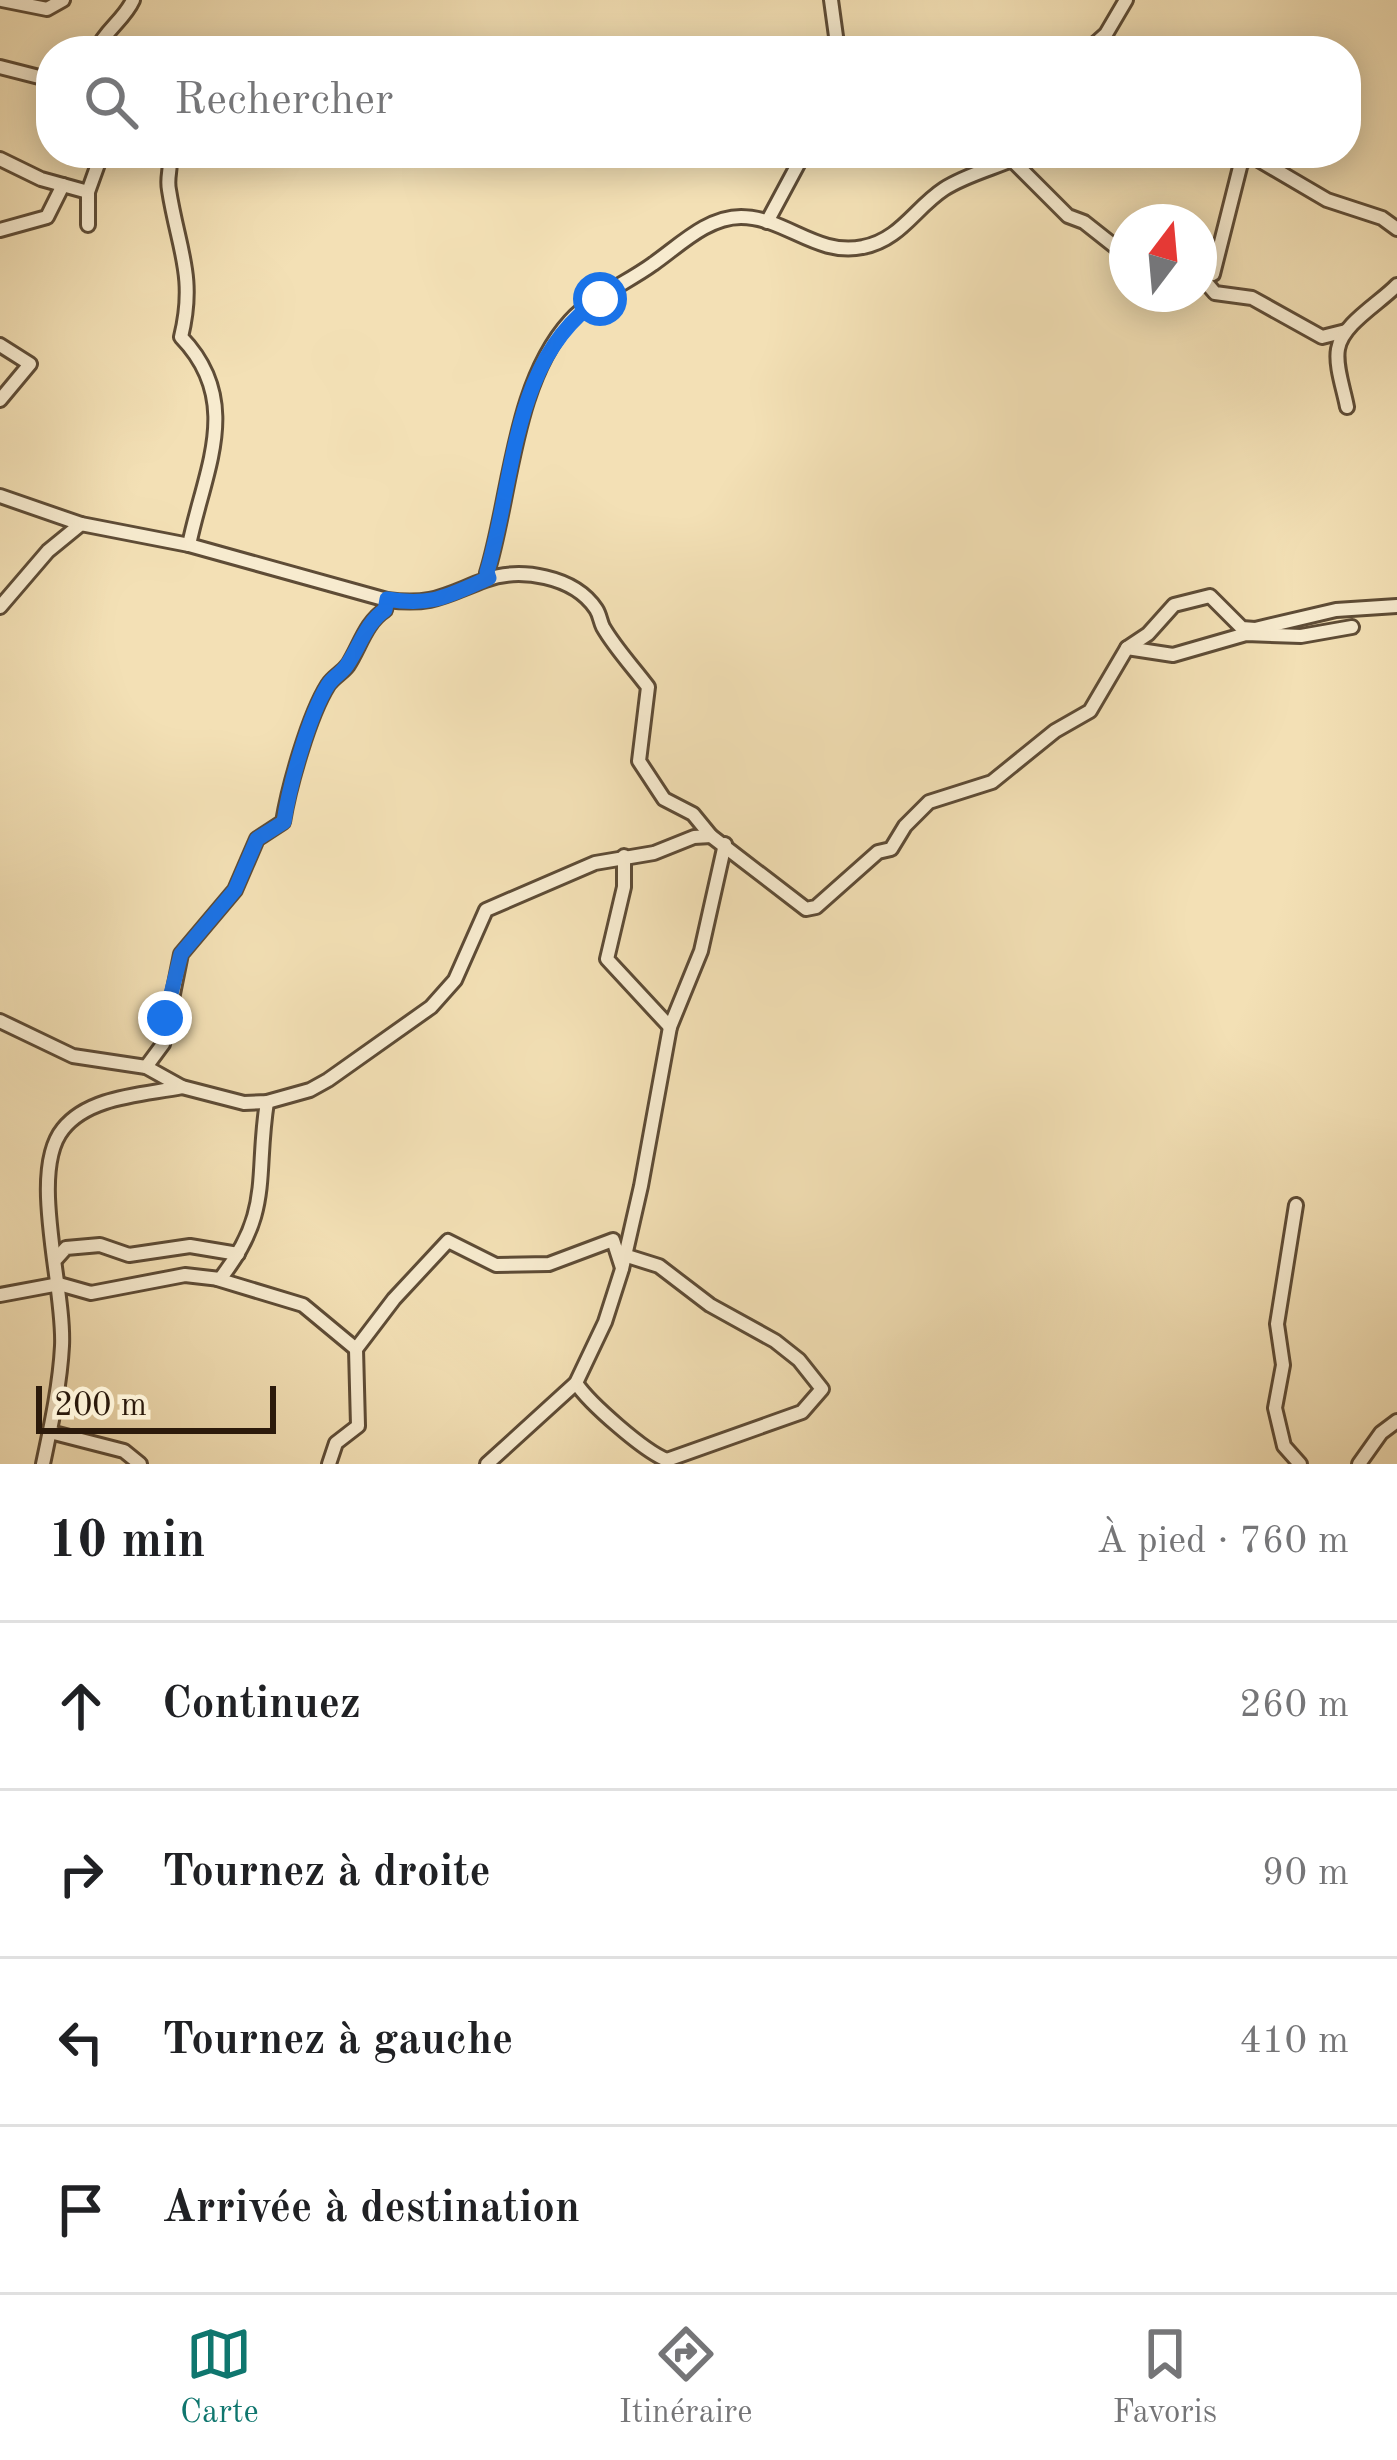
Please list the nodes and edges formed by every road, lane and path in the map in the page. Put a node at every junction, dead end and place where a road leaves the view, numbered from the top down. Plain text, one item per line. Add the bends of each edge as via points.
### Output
1 (2, 0) edge
2 (63, 0) edge
3 (133, 0) edge
4 (831, 0) edge
5 (1126, 0) edge
6 (102, 36) edge
7 (836, 36) edge
8 (1104, 36) edge
9 (0, 67) edge
10 (36, 76) edge
11 (0, 160) edge
12 (97, 168) edge
13 (171, 168) edge
14 (796, 168) edge
15 (989, 168) edge
16 (1025, 168) edge
17 (1239, 168) edge
18 (1272, 168) edge
19 (63, 185) junction
20 (88, 192) junction
21 (767, 222) junction
22 (88, 225) dead end
23 (1397, 229) edge
24 (0, 230) edge
25 (1109, 242) edge
26 (1217, 263) edge
27 (1397, 285) edge
28 (1217, 293) edge
29 (1346, 331) junction
30 (0, 345) edge
31 (0, 400) edge
32 (1347, 407) dead end
33 (0, 496) edge
34 (81, 524) junction
35 (189, 545) junction
36 (489, 578) junction
37 (387, 599) junction
38 (1397, 606) edge
39 (0, 608) edge
40 (1352, 627) dead end
41 (1127, 648) junction
42 (711, 836) junction
43 (725, 844) junction
44 (624, 856) junction
45 (0, 1021) edge
46 (670, 1027) junction
47 (146, 1067) junction
48 (182, 1087) junction
49 (267, 1102) junction
50 (1296, 1205) dead end
51 (238, 1254) junction
52 (57, 1258) junction
53 (623, 1262) junction
54 (218, 1279) junction
55 (59, 1284) junction
56 (0, 1295) edge
57 (356, 1349) junction
58 (576, 1383) junction
59 (1397, 1421) edge
60 (50, 1432) junction
61 (647, 1457) edge
62 (43, 1464) edge
63 (140, 1464) edge
64 (329, 1464) edge
65 (488, 1464) edge
66 (1300, 1464) edge
67 (1359, 1464) edge

1 - 2 street via 47,9
3 - 6 street
4 - 7 street
5 - 8 street
9 - 10 street
11 - 19 street
12 - 20 street
13 - 35 street via 170,198 190,279 181,338 203,366 218,432
14 - 21 street
15 - 21 street via 950,185 891,236 864,247 826,248
16 - 25 street via 1068,216
17 - 26 street
18 - 23 street
19 - 20 street
19 - 24 street via 47,217
20 - 22 street
21 - 36 street via 717,222 570,321 522,419
27 - 29 street
28 - 29 street via 1265,304 1322,337
29 - 32 street via 1338,350
30 - 31 street via 30,364
33 - 34 street
34 - 35 street
34 - 39 street
35 - 37 street
36 - 37 street via 439,601
36 - 42 street via 544,577 597,610 649,686 640,761 664,799 693,814
37 - 47 street via 321,699 284,822 257,839 235,890 181,954 163,1044
38 - 41 street via 1255,629 1242,628 1210,596 1196,597 1174,604
40 - 41 street via 1246,634 1173,655
41 - 43 street via 1090,711 992,782 928,802 891,849 816,907 806,909
42 - 43 street
42 - 44 street
43 - 46 street via 701,951
44 - 46 street via 607,959
44 - 49 street via 486,910 455,980 431,1007 328,1080
45 - 47 street via 73,1056
46 - 53 street
47 - 48 street
48 - 49 street
48 - 52 street via 95,1106 62,1129 46,1183
49 - 51 street via 262,1187
50 - 66 street via 1277,1324 1283,1365 1275,1408 1284,1446
51 - 52 street via 190,1246 129,1255 92,1245 70,1246
51 - 54 street
52 - 55 street
53 - 57 street via 613,1240 549,1264 496,1265 448,1241
53 - 58 street
53 - 61 street via 659,1266 776,1341 822,1389 802,1412 742,1436 673,1460
54 - 55 street via 184,1275 91,1293
54 - 57 street via 303,1305
55 - 56 street
55 - 60 street via 62,1347
57 - 64 street via 358,1426 336,1443
58 - 61 street
58 - 65 street
59 - 67 street
60 - 62 street
60 - 63 street via 124,1451

